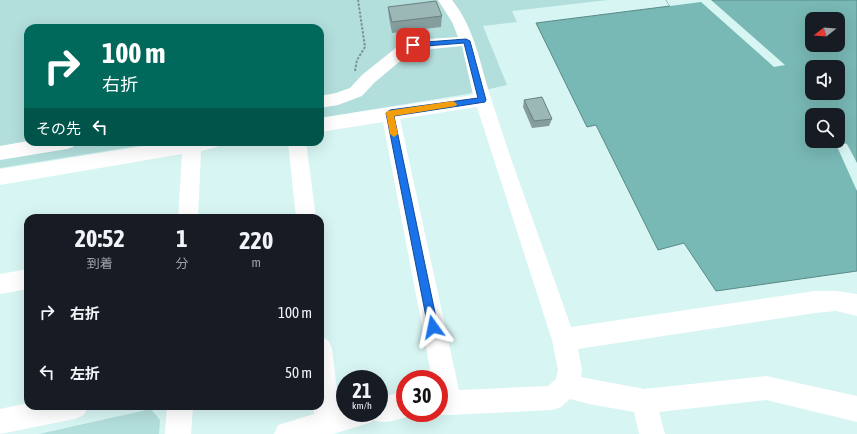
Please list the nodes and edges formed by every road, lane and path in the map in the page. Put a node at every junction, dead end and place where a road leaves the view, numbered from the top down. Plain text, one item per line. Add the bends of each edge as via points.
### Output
1 (358, 0) edge
2 (445, 0) edge
3 (466, 41) junction
4 (362, 86) junction
5 (483, 100) junction
6 (324, 101) edge
7 (390, 113) junction
8 (324, 123) edge
9 (43, 146) edge
10 (186, 146) edge
11 (192, 146) edge
12 (297, 146) edge
13 (0, 153) edge
14 (0, 177) edge
15 (188, 214) edge
16 (306, 214) edge
17 (24, 280) edge
18 (0, 284) edge
19 (857, 305) edge
20 (564, 340) junction
21 (438, 370) edge
22 (324, 385) edge
23 (567, 386) junction
24 (644, 401) junction
25 (448, 403) edge
26 (857, 409) edge
27 (56, 410) edge
28 (180, 410) edge
29 (336, 420) edge
30 (0, 422) edge
31 (328, 422) junction
32 (178, 434) edge
33 (287, 434) edge
34 (652, 434) edge

1 - 4 path via 365,47 357,60 355,72
2 - 3 street via 458,18
3 - 4 street via 407,47
3 - 5 street
4 - 6 street via 349,95
5 - 7 street
5 - 20 street
7 - 8 street
7 - 21 street
9 - 13 street
10 - 14 street
11 - 15 street
12 - 16 street
17 - 18 street
19 - 20 street via 836,301 815,302
20 - 23 street via 570,370
22 - 31 street
23 - 24 street
23 - 25 street via 552,398
24 - 26 street via 766,388
24 - 34 street
27 - 30 street
28 - 32 street
29 - 31 street
31 - 33 street

